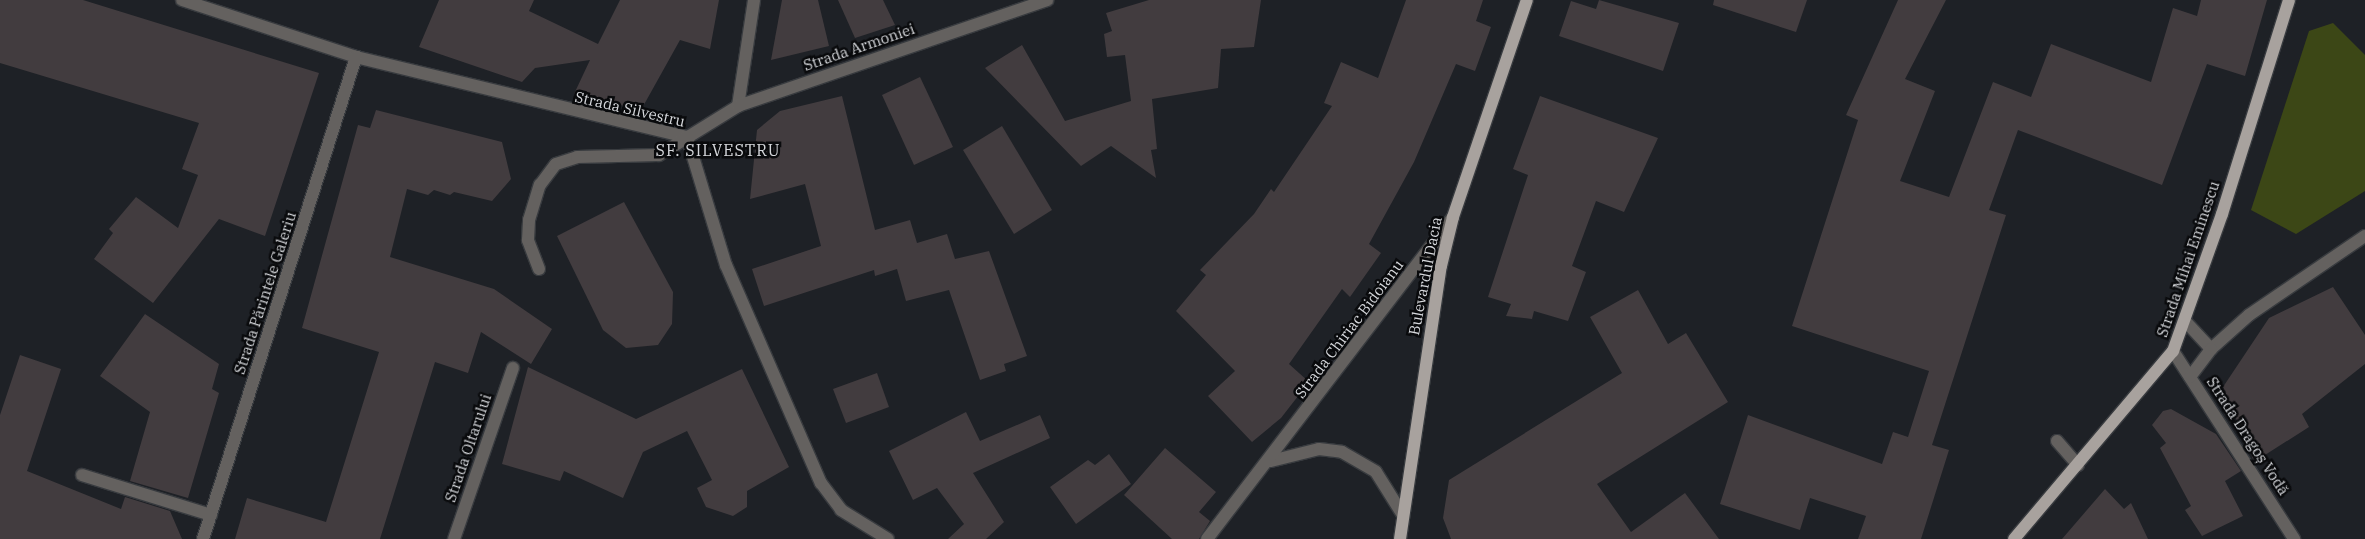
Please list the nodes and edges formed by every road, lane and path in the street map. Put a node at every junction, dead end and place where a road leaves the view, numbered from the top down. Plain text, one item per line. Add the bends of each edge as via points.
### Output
1 (182, 0) edge
2 (754, 0) edge
3 (1047, 0) edge
4 (1527, 0) edge
5 (2289, 0) edge
6 (356, 57) junction
7 (738, 106) junction
8 (687, 137) junction
9 (1453, 217) junction
10 (2365, 236) edge
11 (539, 269) dead end
12 (2186, 322) junction
13 (2211, 349) junction
14 (2173, 351) junction
15 (513, 368) dead end
16 (2190, 377) junction
17 (2057, 442) dead end
18 (1271, 461) junction
19 (2078, 465) junction
20 (82, 475) dead end
21 (211, 514) junction
22 (1403, 515) junction
23 (204, 539) edge
24 (454, 539) edge
25 (888, 539) edge
26 (1207, 539) edge
27 (1400, 539) edge
28 (2014, 539) edge
29 (2294, 539) edge

1 - 6 street, Strada Silvestru
2 - 7 street
3 - 7 street, Strada Armoniei
4 - 9 main road, Bulevardul Dacia
5 - 12 main road, Strada Mihai Eminescu
6 - 8 street, Strada Silvestru
6 - 21 street, Strada Părintele Galeriu
7 - 8 street, Strada Armoniei
8 - 11 street via 648,158 609,155 556,164 540,185 529,220 528,240
8 - 25 street, Strada Silvestru via 726,265 821,483 841,510
9 - 18 street, Strada Chiriac Bidoianu
9 - 22 main road, Bulevardul Dacia via 1434,306
10 - 13 street via 2249,315
12 - 13 street
12 - 14 main road, Strada Mihai Eminescu
13 - 16 street
14 - 16 street, Strada Dragoș Vodă
14 - 19 main road, Strada Mihai Eminescu
15 - 24 street, Strada Oltarului
16 - 29 street, Strada Dragoș Vodă
17 - 19 street
18 - 22 street via 1319,449 1342,452 1376,472
18 - 26 street, Strada Chiriac Bidoianu
19 - 28 main road, Strada Mihai Eminescu
20 - 21 street
21 - 23 street, Strada Părintele Galeriu
22 - 27 main road, Bulevardul Dacia

